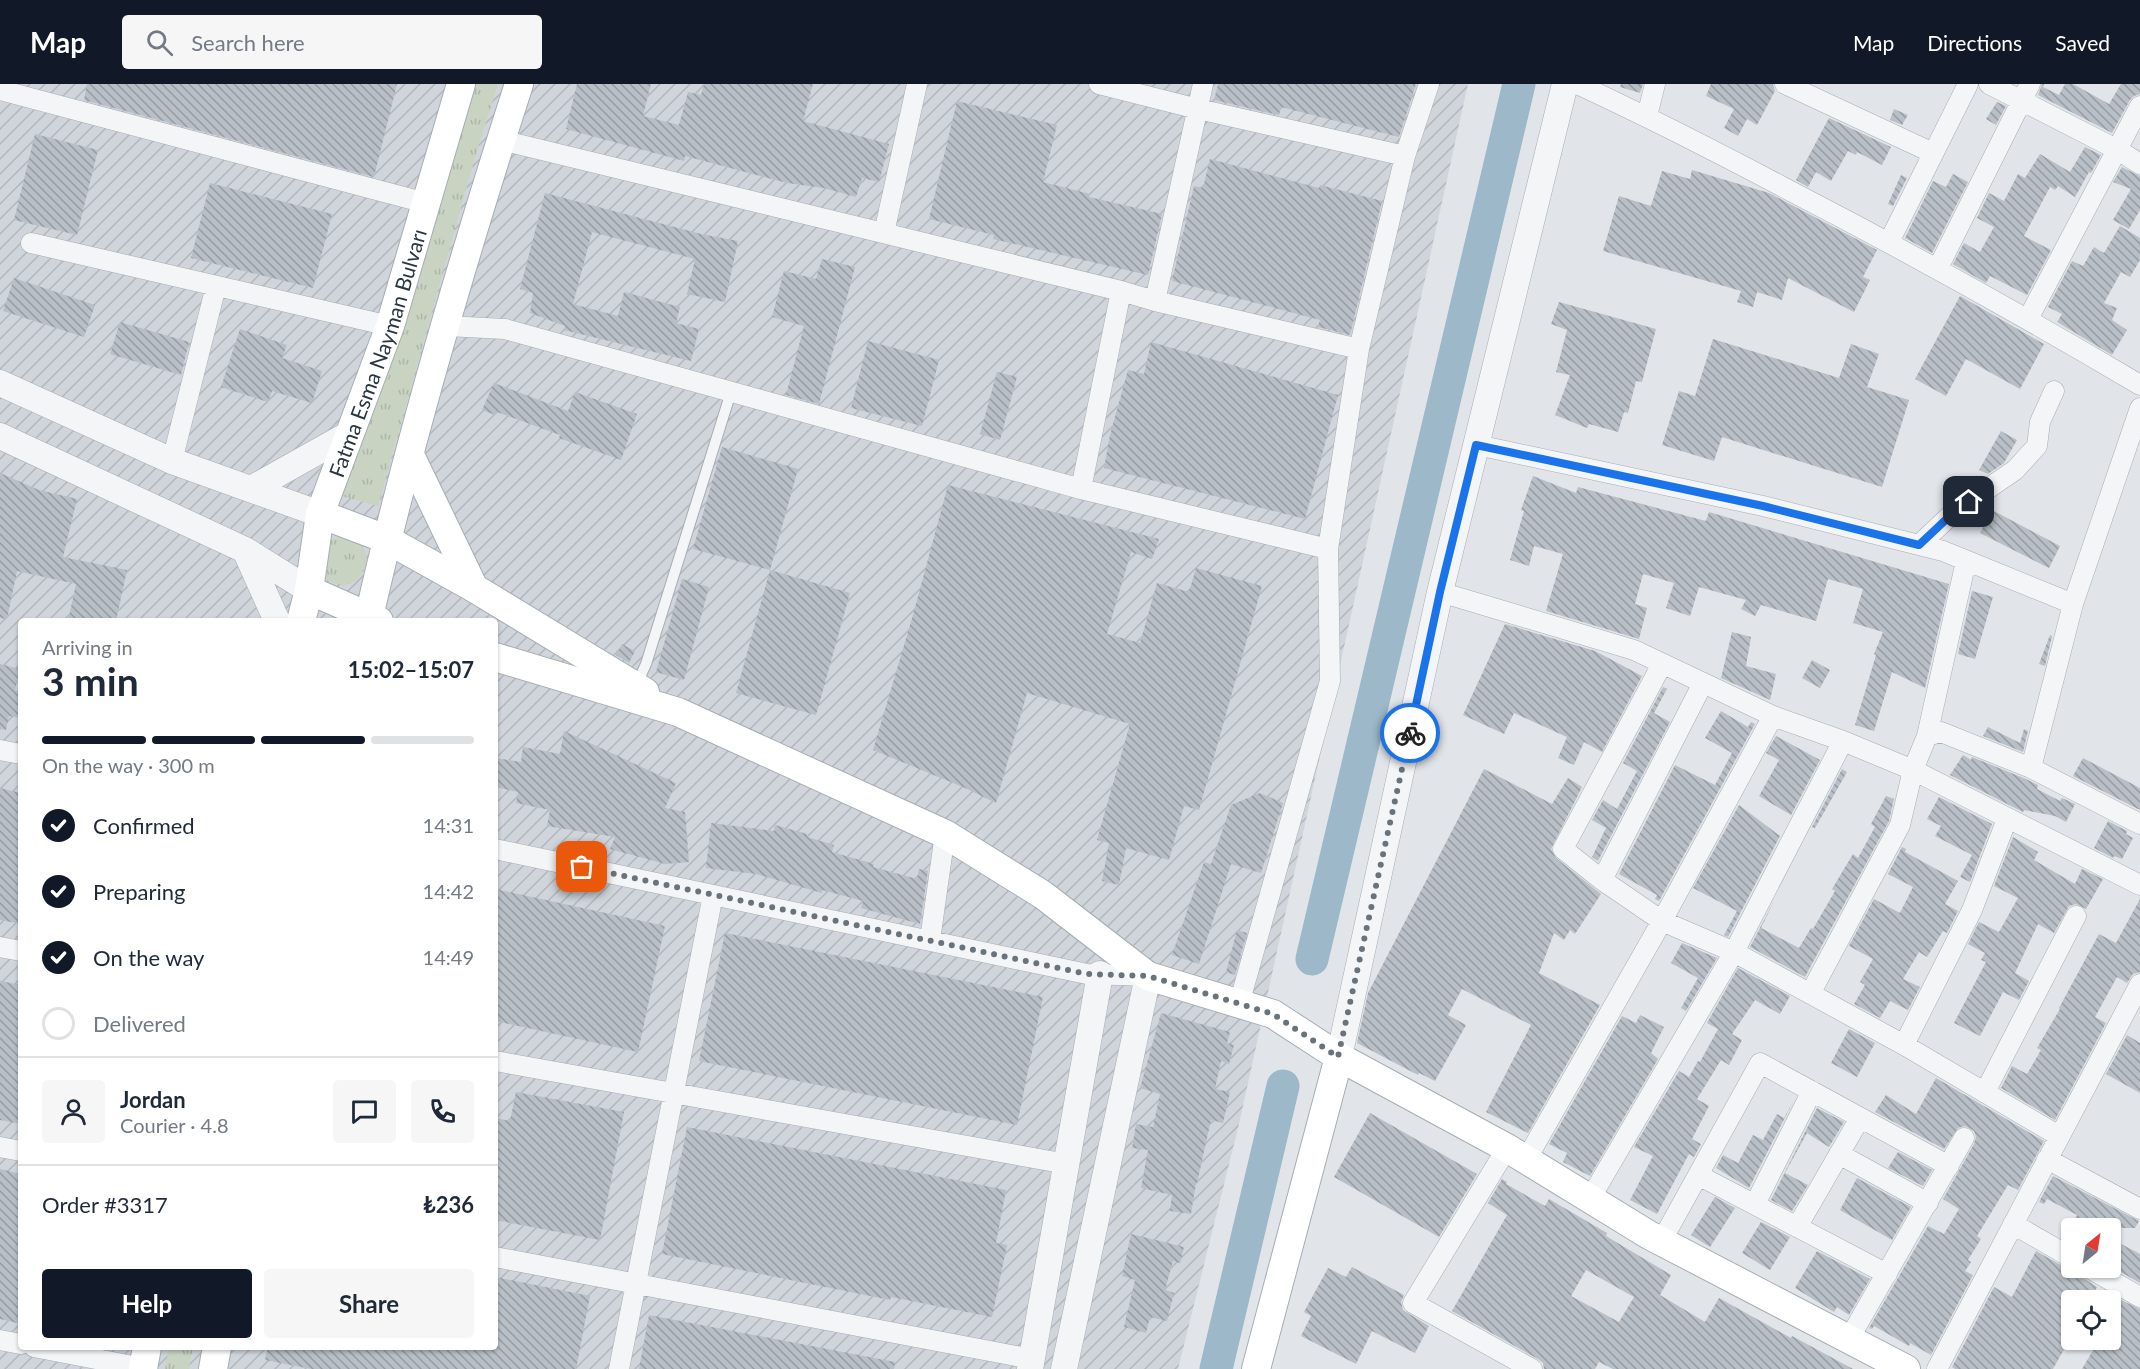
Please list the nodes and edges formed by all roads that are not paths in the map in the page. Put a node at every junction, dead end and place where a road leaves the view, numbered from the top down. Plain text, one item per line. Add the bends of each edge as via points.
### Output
1 (461, 84) edge
2 (519, 84) edge
3 (917, 84) edge
4 (1099, 84) edge
5 (1203, 84) edge
6 (1429, 84) edge
7 (1565, 84) edge
8 (1577, 84) edge
9 (1655, 84) edge
10 (1785, 84) edge
11 (1968, 84) edge
12 (1989, 84) edge
13 (0, 90) edge
14 (2026, 93) edge
15 (2140, 106) edge
16 (1198, 109) junction
17 (1647, 116) junction
18 (501, 140) junction
19 (2118, 150) junction
20 (1933, 153) junction
21 (1405, 156) junction
22 (2140, 164) edge
23 (426, 202) junction
24 (884, 233) junction
25 (1889, 242) junction
26 (32, 243) dead end
27 (1938, 268) junction
28 (216, 286) junction
29 (1121, 291) junction
30 (1155, 301) junction
31 (2028, 319) junction
32 (446, 326) junction
33 (390, 327) junction
34 (1359, 349) junction
35 (0, 383) edge
36 (2140, 385) edge
37 (2054, 391) dead end
38 (731, 392) junction
39 (2140, 408) edge
40 (349, 434) junction
41 (0, 436) edge
42 (1476, 445) junction
43 (410, 455) junction
44 (172, 460) junction
45 (251, 489) junction
46 (1081, 489) junction
47 (320, 514) junction
48 (387, 539) junction
49 (1919, 545) junction
50 (1328, 549) junction
51 (245, 550) junction
52 (1966, 561) junction
53 (474, 588) junction
54 (309, 590) junction
55 (1440, 592) junction
56 (2073, 604) junction
57 (276, 618) edge
58 (302, 618) edge
59 (368, 618) edge
60 (372, 618) edge
61 (498, 658) edge
62 (1662, 664) junction
63 (1703, 683) junction
64 (636, 686) junction
65 (678, 712) junction
66 (1773, 716) junction
67 (1927, 736) junction
68 (1843, 741) junction
69 (0, 750) edge
70 (18, 753) edge
71 (2031, 768) junction
72 (1913, 771) junction
73 (2007, 819) junction
74 (2140, 824) edge
75 (945, 834) junction
76 (498, 850) edge
77 (1602, 880) junction
78 (2140, 885) edge
79 (713, 895) junction
80 (2076, 916) dead end
81 (1662, 921) junction
82 (930, 940) junction
83 (0, 947) edge
84 (18, 950) edge
85 (1734, 952) junction
86 (1100, 974) junction
87 (1148, 976) junction
88 (2138, 992) edge
89 (1810, 994) junction
90 (1239, 1004) junction
91 (1904, 1044) junction
92 (1338, 1057) junction
93 (498, 1062) edge
94 (1812, 1091) junction
95 (1985, 1092) junction
96 (674, 1093) junction
97 (1860, 1118) junction
98 (2059, 1136) junction
99 (1964, 1138) dead end
100 (0, 1147) edge
101 (18, 1150) edge
102 (1516, 1154) junction
103 (1839, 1154) junction
104 (2047, 1159) junction
105 (1066, 1164) junction
106 (1949, 1166) junction
107 (1698, 1175) junction
108 (1590, 1199) junction
109 (1928, 1203) junction
110 (1755, 1204) junction
111 (2140, 1209) edge
112 (2013, 1224) junction
113 (1797, 1227) junction
114 (1661, 1242) junction
115 (2061, 1252) edge
116 (498, 1258) edge
117 (1887, 1274) junction
118 (2107, 1278) edge
119 (636, 1284) junction
120 (2140, 1297) edge
121 (1849, 1339) junction
122 (0, 1340) edge
123 (18, 1343) edge
124 (58, 1350) edge
125 (216, 1350) edge
126 (144, 1361) edge
127 (1031, 1364) edge
128 (213, 1369) edge
129 (619, 1369) edge
130 (1064, 1369) edge
131 (1256, 1369) edge
132 (1532, 1369) edge
133 (1906, 1369) edge
134 (1937, 1369) edge

1 - 23 main road, Fatma Esma Nayman Bulvarı
2 - 18 main road
3 - 24 street
4 - 16 street
5 - 16 street
6 - 21 street
7 - 42 street
8 - 17 street
9 - 17 street
10 - 20 street
11 - 20 street
12 - 14 street
13 - 23 street
14 - 19 street
14 - 27 street
15 - 19 street
16 - 21 street
16 - 30 street
17 - 25 street
18 - 24 street
18 - 32 main road
19 - 22 street
19 - 31 street
20 - 25 street
21 - 34 street
23 - 33 main road, Fatma Esma Nayman Bulvarı
24 - 29 street
25 - 27 street
26 - 28 street
27 - 31 street
28 - 33 street
28 - 44 street
29 - 30 street
29 - 46 street
30 - 34 street
31 - 36 street
32 - 38 street via 505,328
32 - 43 main road
33 - 40 main road, Fatma Esma Nayman Bulvarı
34 - 50 street
35 - 44 street
37 - 49 street via 2040,423 2037,446 2015,470 1954,512
38 - 46 street
38 - 64 lane
39 - 56 street
40 - 45 street
40 - 47 main road, Fatma Esma Nayman Bulvarı
41 - 51 street
42 - 49 street via 1763,506
42 - 55 street
43 - 48 main road
43 - 53 main road
44 - 45 street
45 - 47 street
46 - 50 street
47 - 48 main road
47 - 54 main road, Fatma Esma Nayman Bulvarı
48 - 53 main road
48 - 60 main road
49 - 52 street
50 - 90 street via 1329,681
51 - 54 street
51 - 57 street
52 - 56 street
52 - 67 street
53 - 64 main road
54 - 58 main road, Fatma Esma Nayman Bulvarı
54 - 59 main road
55 - 62 street via 1634,650
55 - 92 street
56 - 71 street
61 - 65 main road
62 - 63 street
62 - 77 street via 1563,849
63 - 66 street
63 - 77 street
64 - 65 main road
65 - 75 main road
66 - 68 street
66 - 81 street
67 - 71 street via 1941,732
67 - 72 street
68 - 72 street
68 - 85 street
69 - 70 street
71 - 74 street
72 - 73 street
72 - 89 street via 1900,825
73 - 78 street
73 - 91 street via 1972,910
75 - 82 street
75 - 87 main road via 1042,895
76 - 79 street
77 - 81 street
79 - 82 street
79 - 96 street
80 - 95 street
81 - 85 street
81 - 102 street
82 - 86 street
83 - 84 street
85 - 89 street
85 - 108 street
86 - 87 street
86 - 105 street
87 - 90 main road
87 - 130 street
88 - 98 street
89 - 91 street
90 - 92 main road via 1273,1014
91 - 95 street
92 - 102 main road
92 - 131 main road
93 - 96 street
94 - 97 street
94 - 107 street via 1760,1063
94 - 110 street
95 - 98 street
96 - 105 street
96 - 119 street
97 - 103 street
97 - 106 street
98 - 104 street
99 - 106 street
100 - 101 street
102 - 108 main road
102 - 132 street via 1413,1303
103 - 109 street
103 - 113 street
104 - 111 street
104 - 112 street
105 - 127 street
106 - 109 street
107 - 110 street
107 - 114 street
108 - 114 main road
109 - 117 street
110 - 113 street
112 - 115 street
112 - 134 street
113 - 117 street
114 - 121 main road
116 - 119 street
117 - 121 street
118 - 120 street
119 - 127 street
119 - 129 street
121 - 133 main road
122 - 123 street
124 - 126 street
125 - 128 main road

